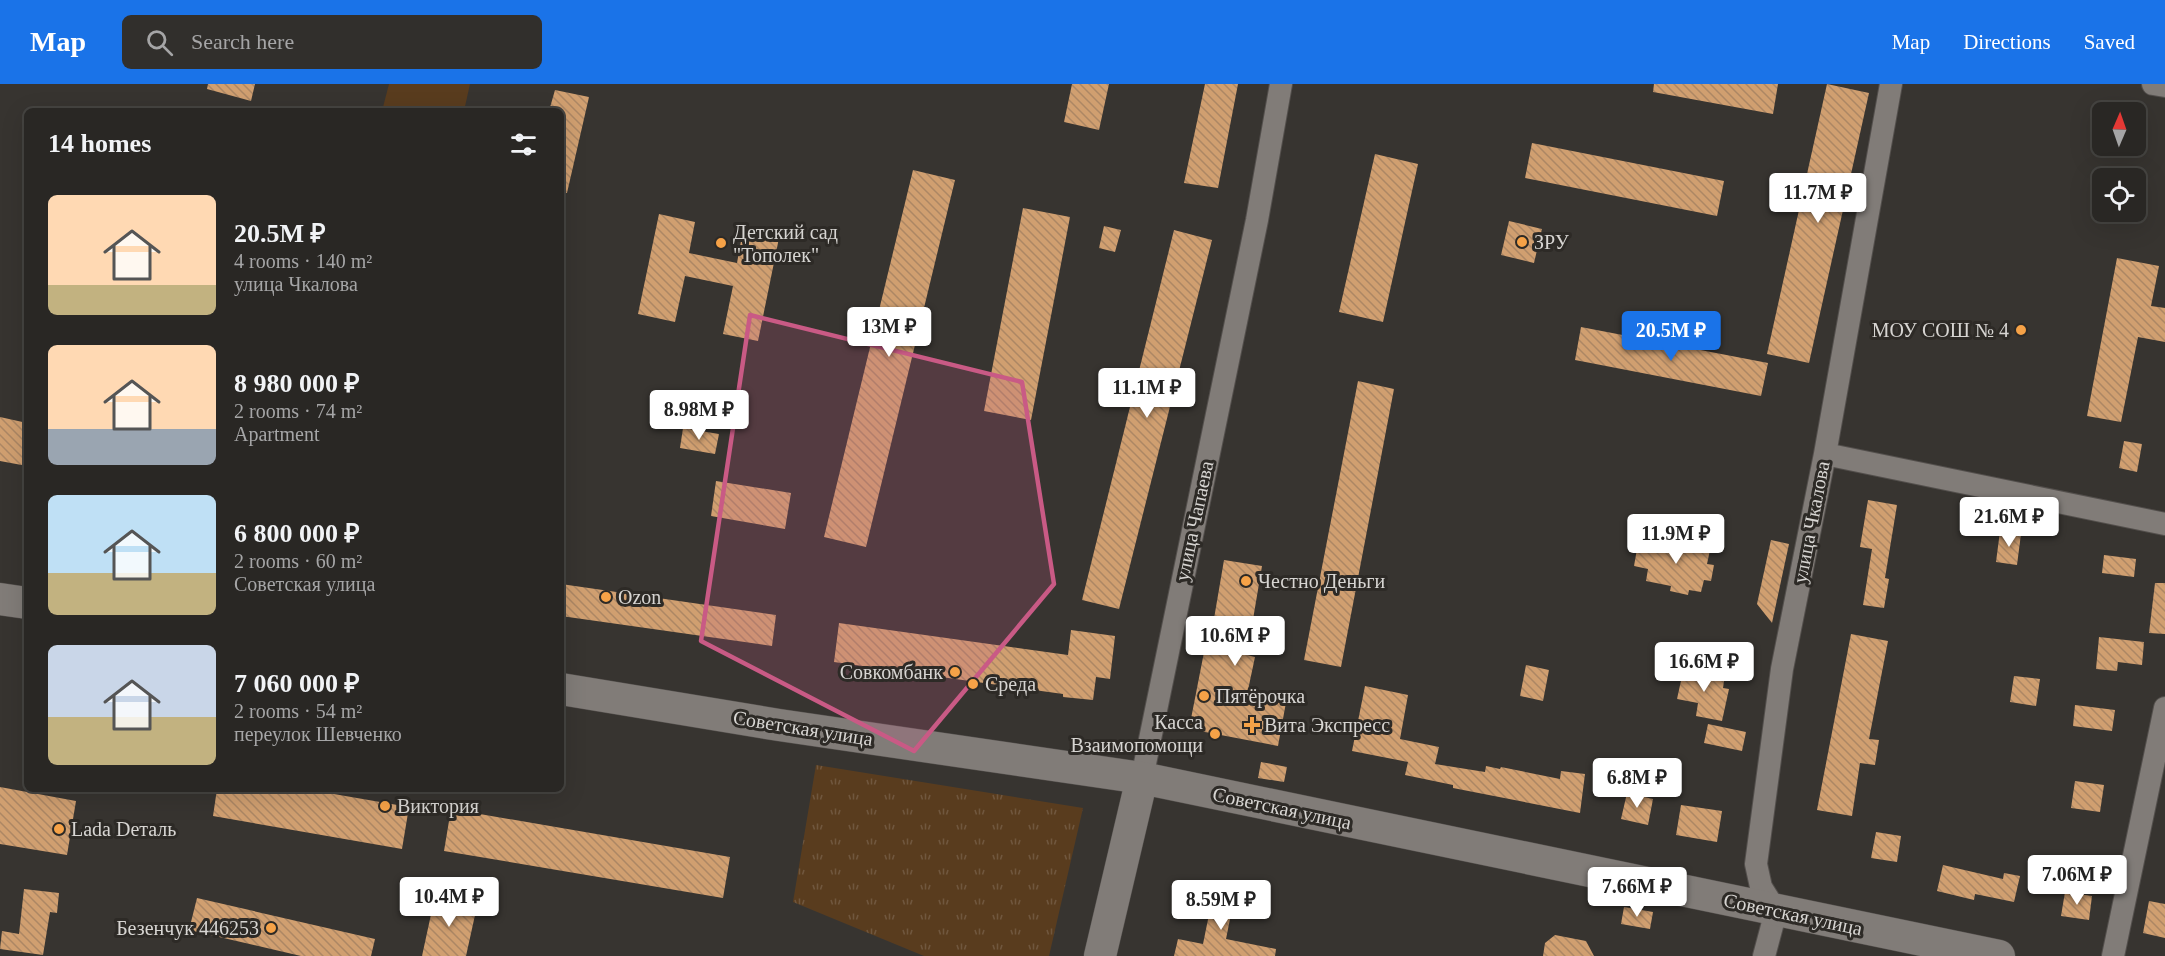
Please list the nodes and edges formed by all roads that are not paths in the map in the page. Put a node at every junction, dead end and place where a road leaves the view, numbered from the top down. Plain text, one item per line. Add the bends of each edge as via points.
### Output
1 (1281, 84) edge
2 (1891, 84) edge
3 (2153, 84) edge
4 (2165, 86) edge
5 (1825, 454) junction
6 (2165, 524) edge
7 (0, 599) edge
8 (24, 603) edge
9 (564, 690) edge
10 (2165, 708) edge
11 (1142, 778) junction
12 (1776, 911) junction
13 (1100, 956) edge
14 (1764, 956) edge
15 (1999, 956) edge
16 (2114, 956) edge

1 - 11 street, улица Чапаева via 1257,220
2 - 5 street, улица Чкалова
3 - 4 street
5 - 6 street
5 - 12 street, улица Чкалова via 1782,669 1756,864 1761,888
7 - 8 street
9 - 11 street, Советская улица
10 - 16 street
11 - 12 street, Советская улица
11 - 13 street, улица Чапаева
12 - 14 street
12 - 15 street, Советская улица

